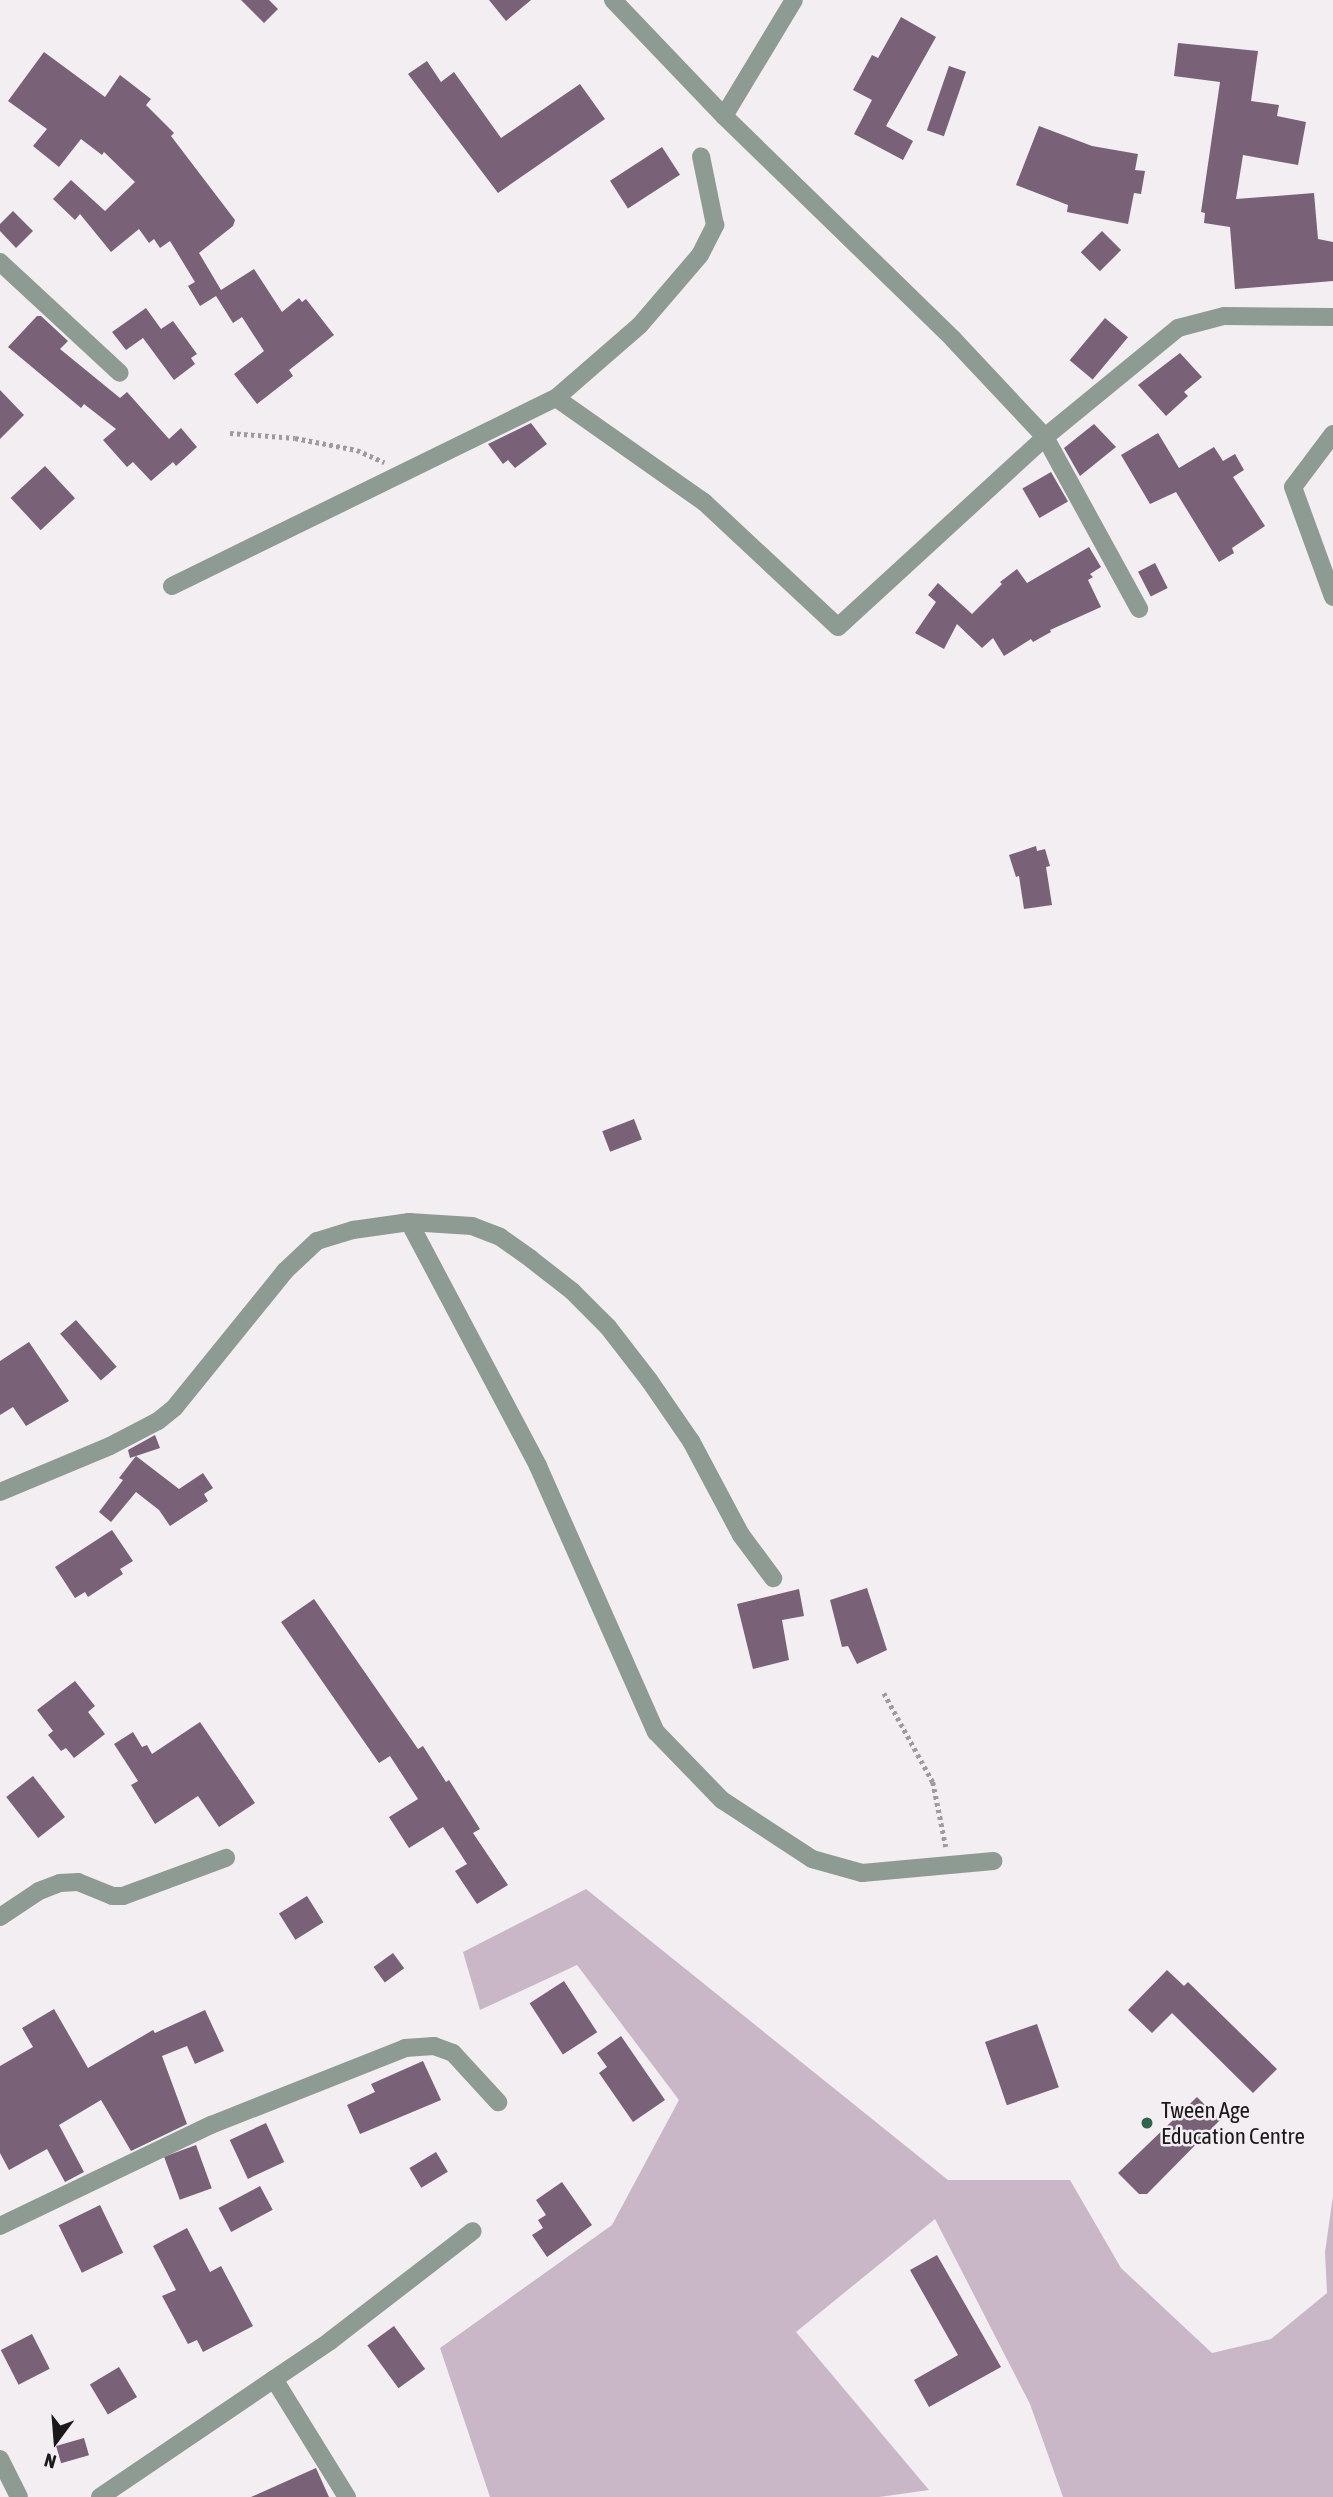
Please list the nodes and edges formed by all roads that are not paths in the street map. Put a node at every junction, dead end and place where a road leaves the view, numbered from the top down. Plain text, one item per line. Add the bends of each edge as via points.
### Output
1 (793, 0) edge
2 (624, 4) edge
3 (724, 117) junction
4 (701, 156) dead end
5 (0, 262) edge
6 (1333, 317) edge
7 (120, 373) dead end
8 (556, 398) junction
9 (1333, 435) edge
10 (1045, 437) junction
11 (172, 586) dead end
12 (1333, 597) edge
13 (1139, 609) dead end
14 (409, 1223) junction
15 (0, 1492) edge
16 (773, 1578) dead end
17 (226, 1858) dead end
18 (993, 1861) dead end
19 (0, 1917) edge
20 (498, 2102) dead end
21 (0, 2227) edge
22 (473, 2231) dead end
23 (274, 2379) junction
24 (0, 2459) edge
25 (19, 2497) edge
26 (100, 2497) edge
27 (347, 2497) edge

1 - 3 street
2 - 3 street
3 - 10 street via 883,268
4 - 8 street via 716,225 700,255 640,325
5 - 7 street
6 - 10 street via 1224,316 1178,328
8 - 10 street via 705,502 838,627
8 - 11 street
9 - 12 street via 1293,487
10 - 13 street
14 - 15 street via 353,1230 317,1241 285,1270 158,1421
14 - 16 street via 472,1226 500,1237 572,1291 608,1327 649,1380 691,1441 741,1535
14 - 18 street via 538,1466 656,1732 722,1800 813,1858 862,1874
17 - 19 street via 123,1896 78,1882 61,1883 39,1891
20 - 21 street via 453,2053 434,2046 405,2048 211,2125
22 - 23 street
23 - 26 street
23 - 27 street
24 - 25 street

